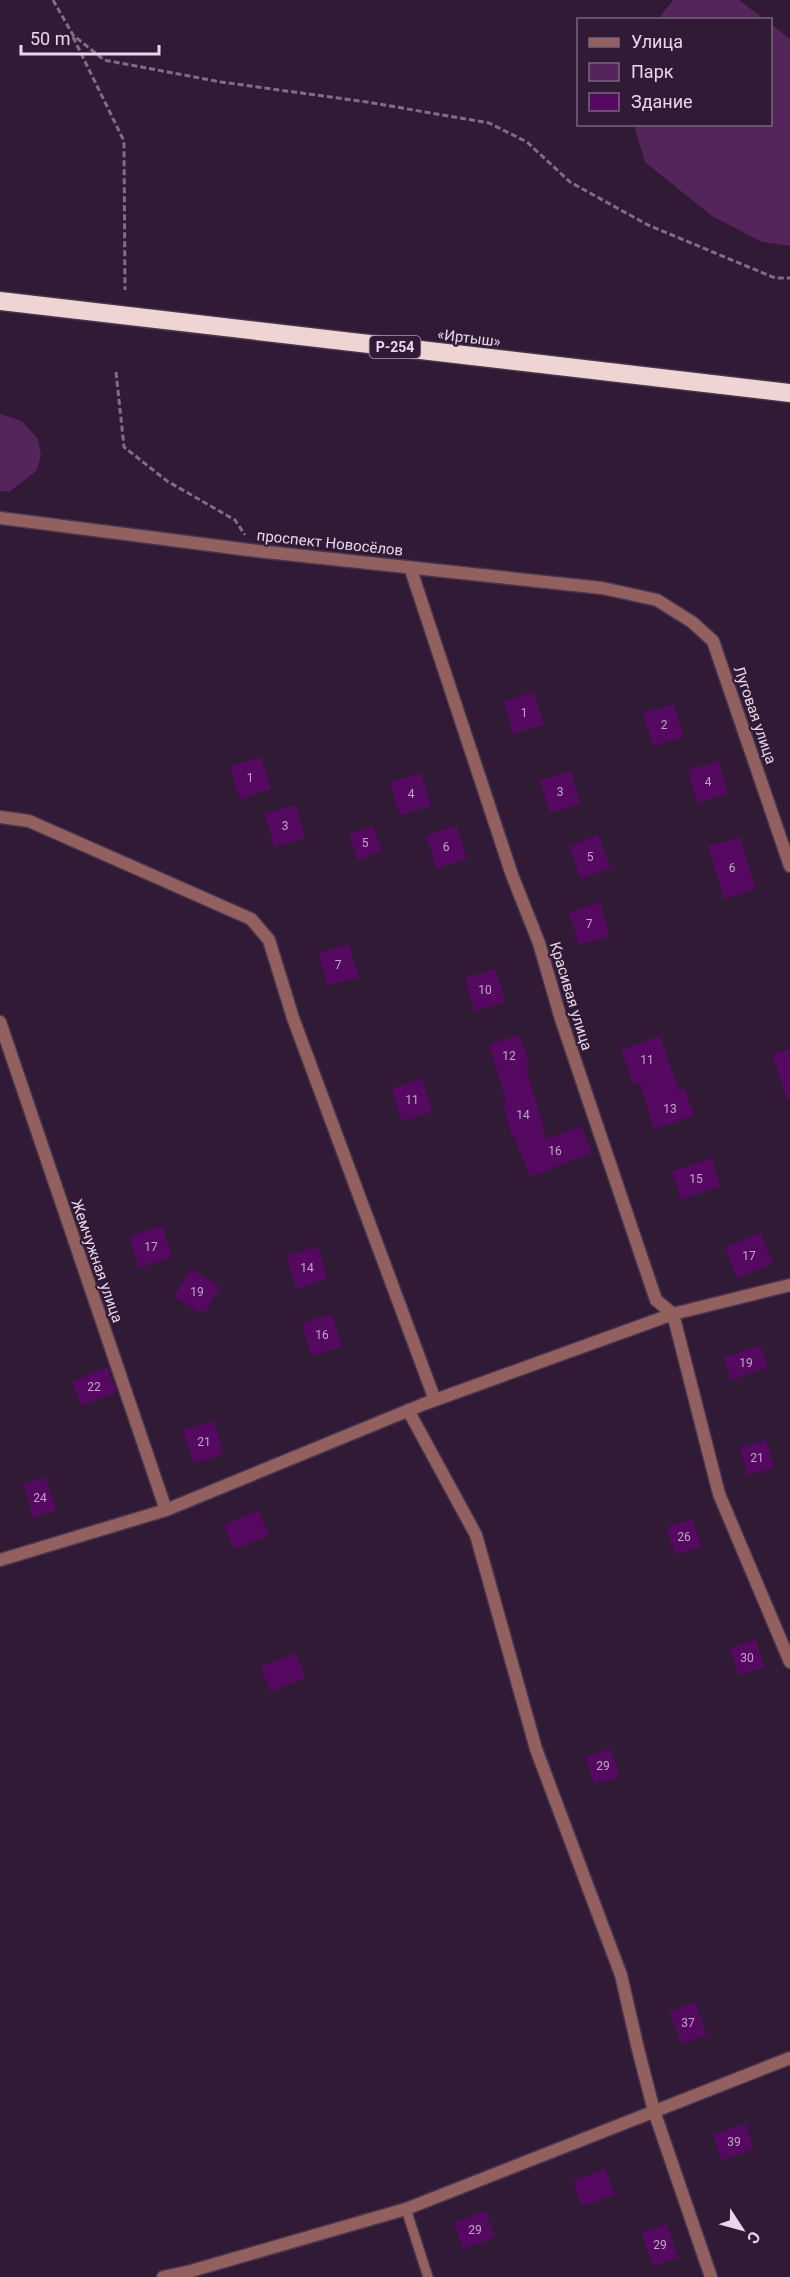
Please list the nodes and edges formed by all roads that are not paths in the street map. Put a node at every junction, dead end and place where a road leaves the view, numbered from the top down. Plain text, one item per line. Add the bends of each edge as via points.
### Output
1 (0, 301) edge
2 (790, 393) edge
3 (0, 518) edge
4 (410, 567) junction
5 (657, 600) joint
6 (0, 817) edge
7 (790, 866) edge
8 (0, 1022) edge
9 (790, 1285) edge
10 (674, 1314) junction
11 (435, 1400) junction
12 (408, 1410) junction
13 (166, 1510) junction
14 (0, 1560) edge
15 (790, 1662) edge
16 (790, 2058) edge
17 (654, 2111) junction
18 (406, 2209) junction
19 (163, 2277) edge
20 (428, 2277) edge
21 (711, 2277) edge

1 - 2 highway, «Иртыш» / Р-254
3 - 4 street, проспект Новосёлов
4 - 5 street, проспект Новосёлов via 602,588
4 - 10 street, Красивая улица via 656,1300
5 - 7 street, Луговая улица via 713,640
6 - 11 street via 29,821 251,919 269,940 292,1018
8 - 13 street, Жемчужная улица
9 - 10 street
10 - 11 street
10 - 15 street via 719,1494
11 - 12 street
12 - 13 street
12 - 17 street via 476,1535 536,1749 621,1975
13 - 14 street
16 - 17 street
17 - 18 street
17 - 21 street
18 - 19 street
18 - 20 lane

